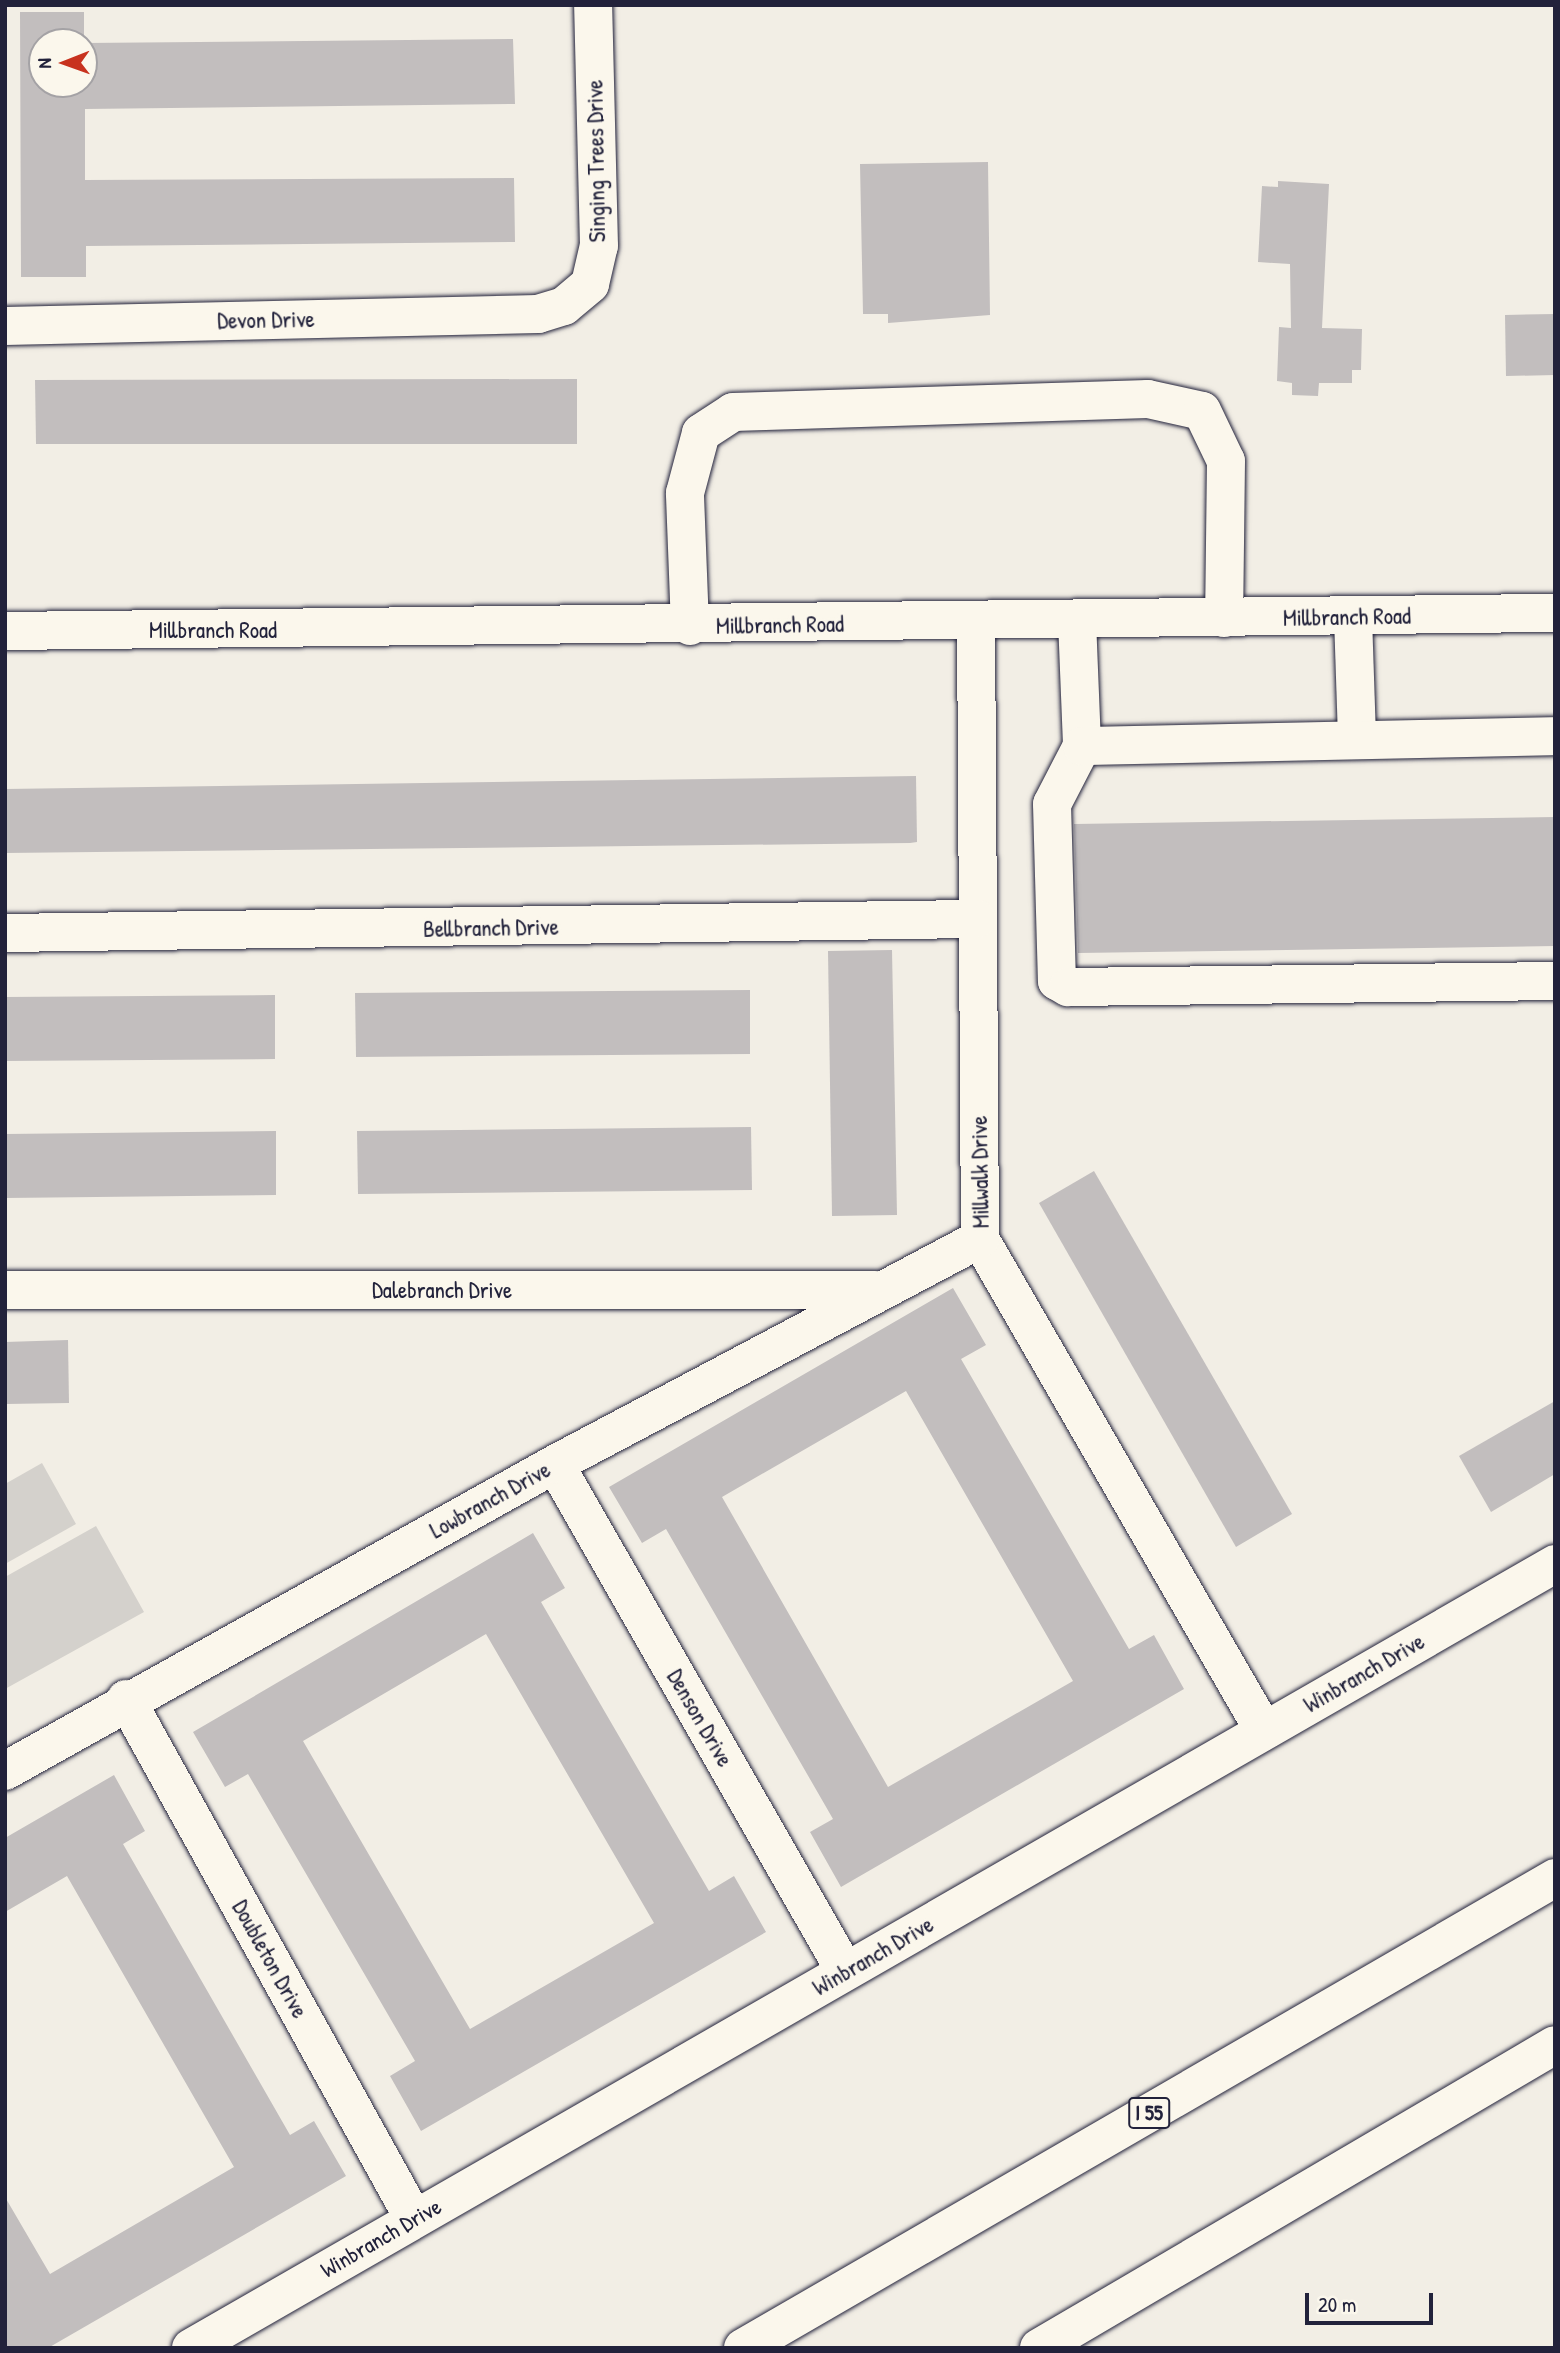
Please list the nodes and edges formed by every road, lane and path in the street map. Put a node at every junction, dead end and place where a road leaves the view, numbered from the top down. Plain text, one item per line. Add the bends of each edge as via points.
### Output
1 (593, 5) edge
2 (526, 314) joint
3 (5, 326) edge
4 (1555, 613) edge
5 (1353, 617) junction
6 (1224, 618) junction
7 (1077, 620) junction
8 (976, 622) junction
9 (690, 626) junction
10 (5, 631) edge
11 (1555, 736) edge
12 (1357, 740) junction
13 (1082, 746) junction
14 (977, 919) junction
15 (5, 933) edge
16 (1555, 981) edge
17 (980, 1239) junction
18 (5, 1290) edge
19 (879, 1290) junction
20 (555, 1464) junction
21 (1555, 1564) edge
22 (126, 1699) junction
23 (1264, 1731) junction
24 (5, 1771) edge
25 (1555, 1878) edge
26 (845, 1971) junction
27 (1555, 2045) edge
28 (414, 2219) junction
29 (191, 2348) edge
30 (743, 2348) edge
31 (1039, 2348) edge

1 - 2 main road, Singing Trees Drive via 597,263 577,297 551,312
2 - 3 main road, Devon Drive
4 - 5 main road, Millbranch Road
5 - 6 main road, Millbranch Road
5 - 12 main road
6 - 7 main road, Millbranch Road
6 - 9 main road via 1226,461 1202,411 1148,399 733,412 701,433 685,494
7 - 8 main road, Millbranch Road
7 - 13 main road
8 - 9 main road, Millbranch Road
8 - 14 main road, Millwalk Drive
9 - 10 main road, Millbranch Road
11 - 12 main road
12 - 13 main road
13 - 16 main road via 1052,804 1051,950 1057,981 1068,987
14 - 15 main road, Bellbranch Drive
14 - 17 main road, Millwalk Drive
17 - 19 main road, Lowbranch Drive
17 - 23 main road, Millwalk Drive
18 - 19 main road, Dalebranch Drive
19 - 20 main road, Lowbranch Drive
20 - 22 main road, Lowbranch Drive
20 - 26 main road, Denson Drive
21 - 23 main road, Winbranch Drive
22 - 24 main road, Lowbranch Drive
22 - 28 main road, Doubleton Drive
23 - 26 main road, Winbranch Drive
25 - 30 main road, I 55
26 - 28 main road, Winbranch Drive
27 - 31 main road
28 - 29 main road, Winbranch Drive

